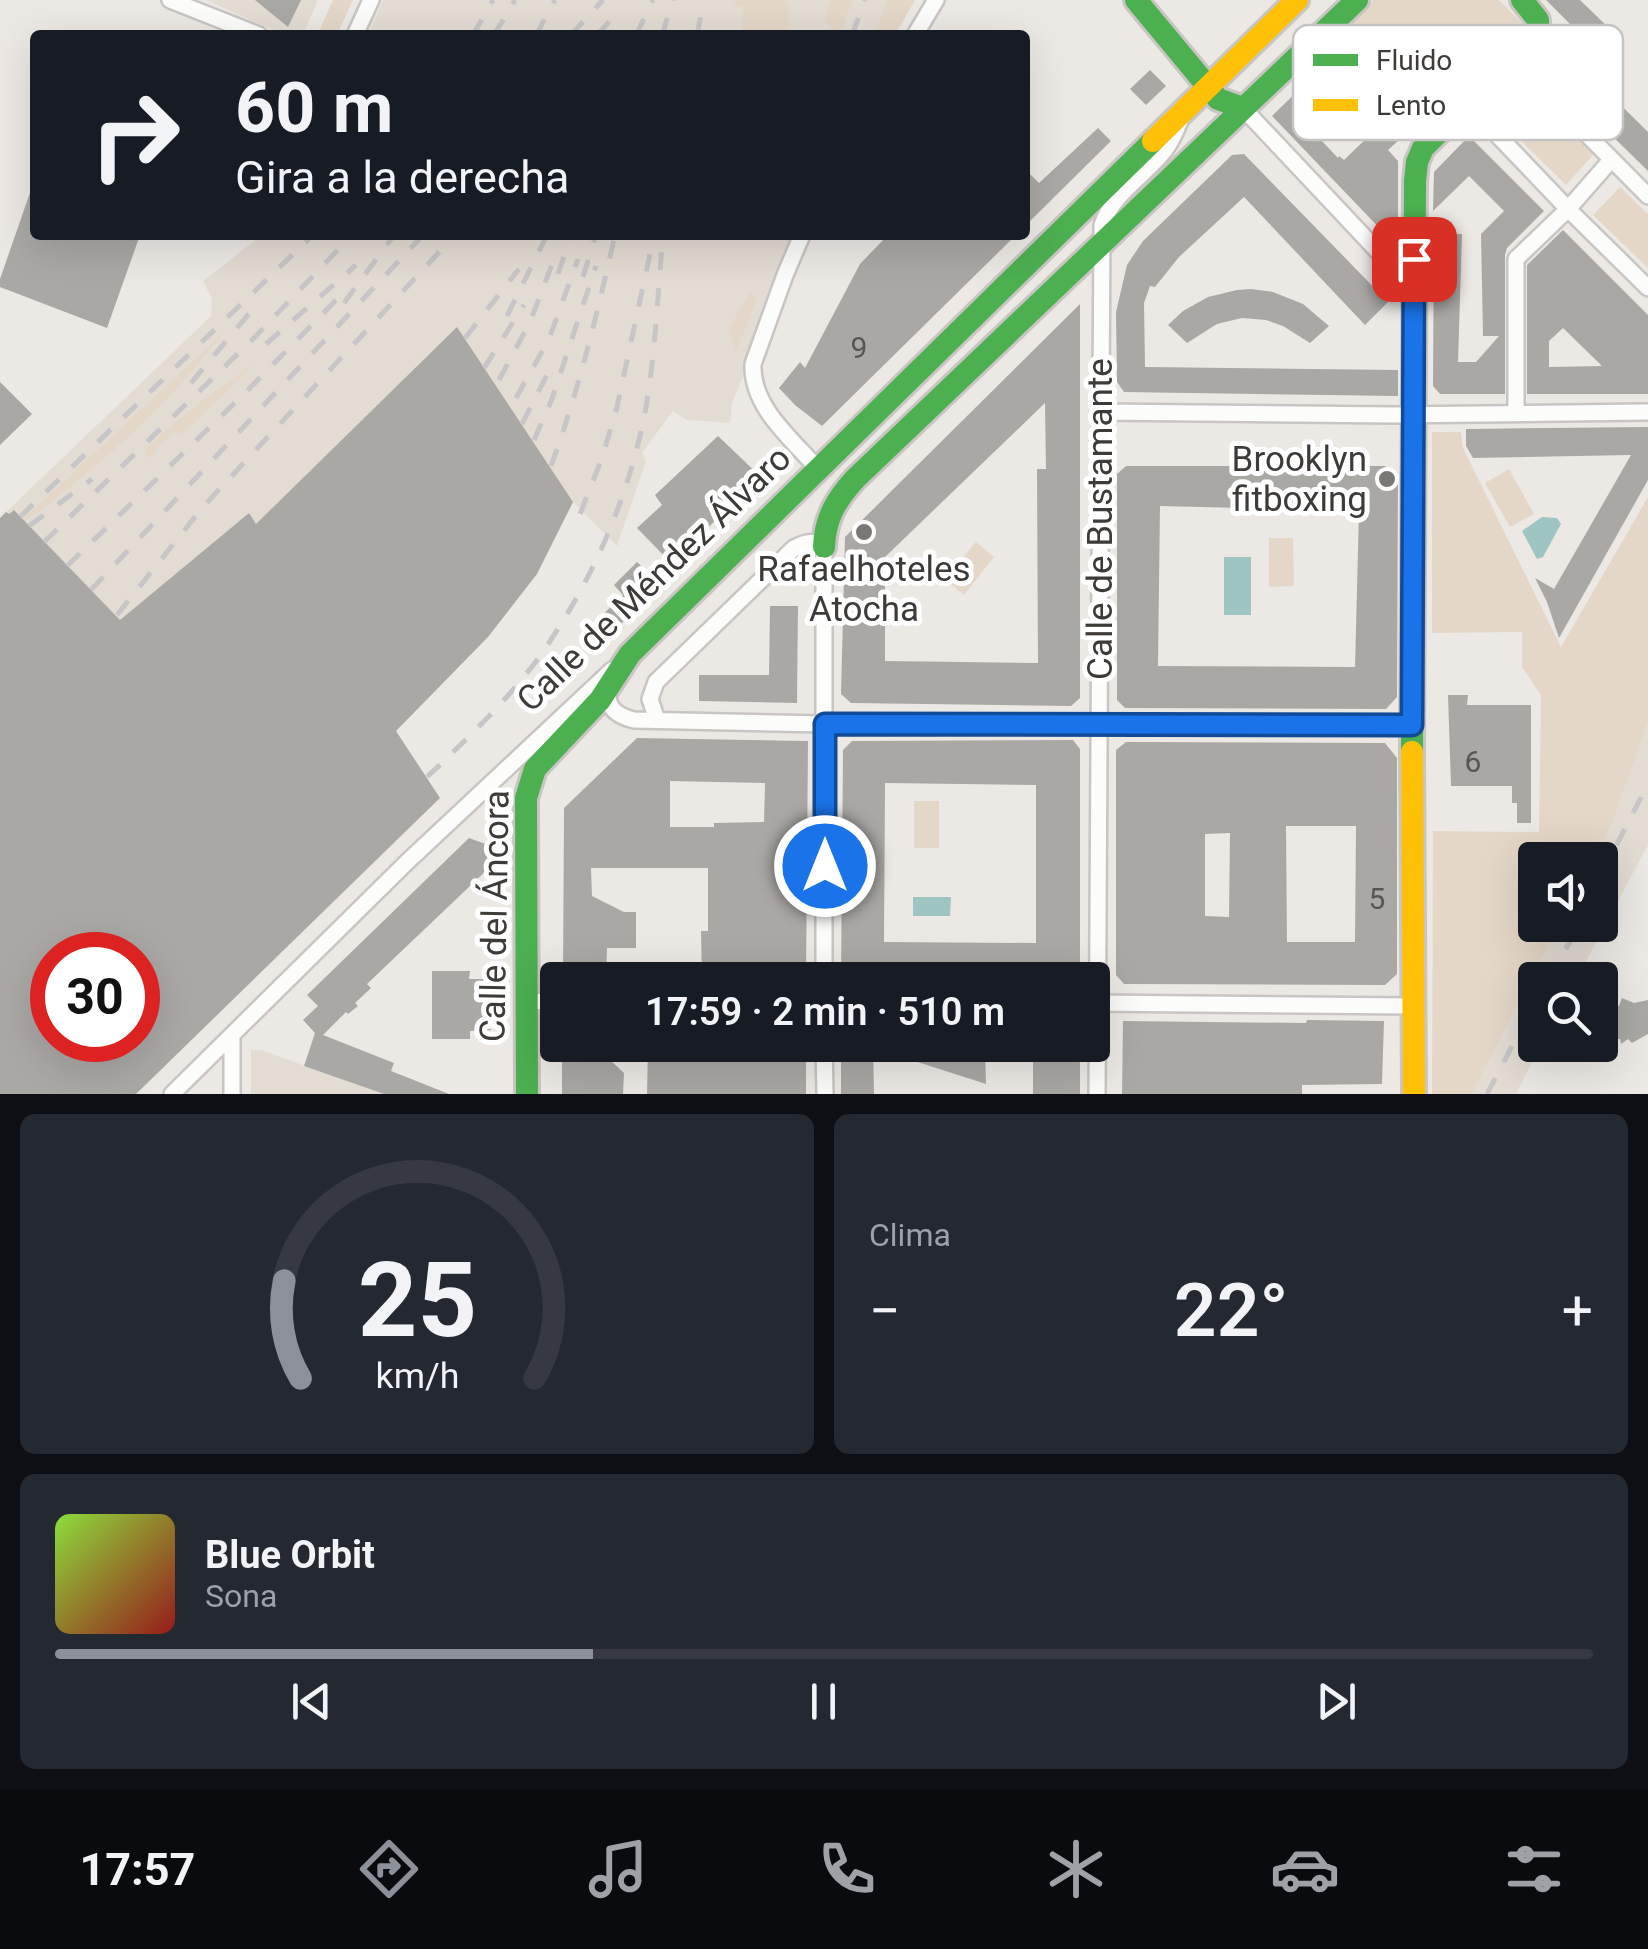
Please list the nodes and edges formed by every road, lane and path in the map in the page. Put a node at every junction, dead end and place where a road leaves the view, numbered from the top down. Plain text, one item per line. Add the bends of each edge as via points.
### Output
1 (170, 0) edge
2 (370, 0) edge
3 (936, 0) edge
4 (1136, 0) edge
5 (1297, 0) edge
6 (1357, 0) edge
7 (1522, 0) edge
8 (1331, 25) edge
9 (1540, 25) edge
10 (245, 30) edge
11 (357, 30) edge
12 (919, 30) edge
13 (1293, 61) edge
14 (1208, 89) junction
15 (1243, 108) junction
16 (1183, 112) junction
17 (1430, 140) edge
18 (1502, 140) edge
19 (1590, 140) edge
20 (1610, 160) junction
21 (1648, 196) edge
22 (1568, 209) junction
23 (800, 240) edge
24 (1102, 244) junction
25 (1414, 259) junction
26 (1648, 288) edge
27 (1101, 412) junction
28 (1516, 412) junction
29 (1648, 412) edge
30 (1414, 414) junction
31 (818, 470) junction
32 (824, 547) junction
33 (630, 654) junction
34 (608, 689) junction
35 (657, 720) junction
36 (825, 724) junction
37 (1099, 724) junction
38 (1412, 725) junction
39 (824, 962) edge
40 (1096, 962) edge
41 (527, 1002) junction
42 (540, 1002) edge
43 (1110, 1003) edge
44 (1413, 1006) junction
45 (232, 1036) junction
46 (824, 1062) edge
47 (1097, 1062) edge
48 (172, 1094) edge
49 (232, 1094) edge
50 (527, 1094) edge
51 (825, 1094) edge
52 (1098, 1094) edge
53 (1414, 1094) edge

1 - 10 street
2 - 11 street
3 - 12 street
4 - 14 main road
5 - 14 main road, Calle de Méndez Álvaro
6 - 8 main road, Calle de Méndez Álvaro
7 - 9 main road
13 - 15 main road, Calle de Méndez Álvaro
14 - 15 main road
14 - 16 main road, Calle de Méndez Álvaro
15 - 24 main road, Calle de Méndez Álvaro
15 - 25 street via 1386,260
16 - 24 street, Calle de Méndez Álvaro via 1166,149 1106,215
16 - 31 main road, Calle de Méndez Álvaro
17 - 25 main road via 1416,172
18 - 22 street
19 - 20 street
20 - 21 street
20 - 22 street
22 - 26 street
22 - 28 street via 1516,259
23 - 31 street via 752,374 760,401
24 - 27 street, Calle de Bustamante
24 - 32 main road, Calle de Méndez Álvaro via 844,491 828,514
25 - 30 main road
27 - 30 street
27 - 37 street, Calle de Bustamante
28 - 29 street
28 - 30 street
30 - 38 main road
31 - 33 main road, Calle de Méndez Álvaro
32 - 35 street via 811,542 794,548 656,682 650,698
32 - 36 street
33 - 34 main road, Calle del Áncora
33 - 45 street, Calle de Méndez Álvaro
34 - 35 street via 617,714
34 - 41 main road, Calle del Áncora via 543,759 529,784
35 - 36 street
36 - 37 street
36 - 39 street
37 - 38 street
37 - 40 street, Calle de Bustamante
38 - 44 main road
41 - 42 street
41 - 50 main road, Calle del Áncora
43 - 44 street
44 - 53 main road
45 - 48 street, Calle de Méndez Álvaro
45 - 49 street
46 - 51 street
47 - 52 street, Calle de Bustamante

